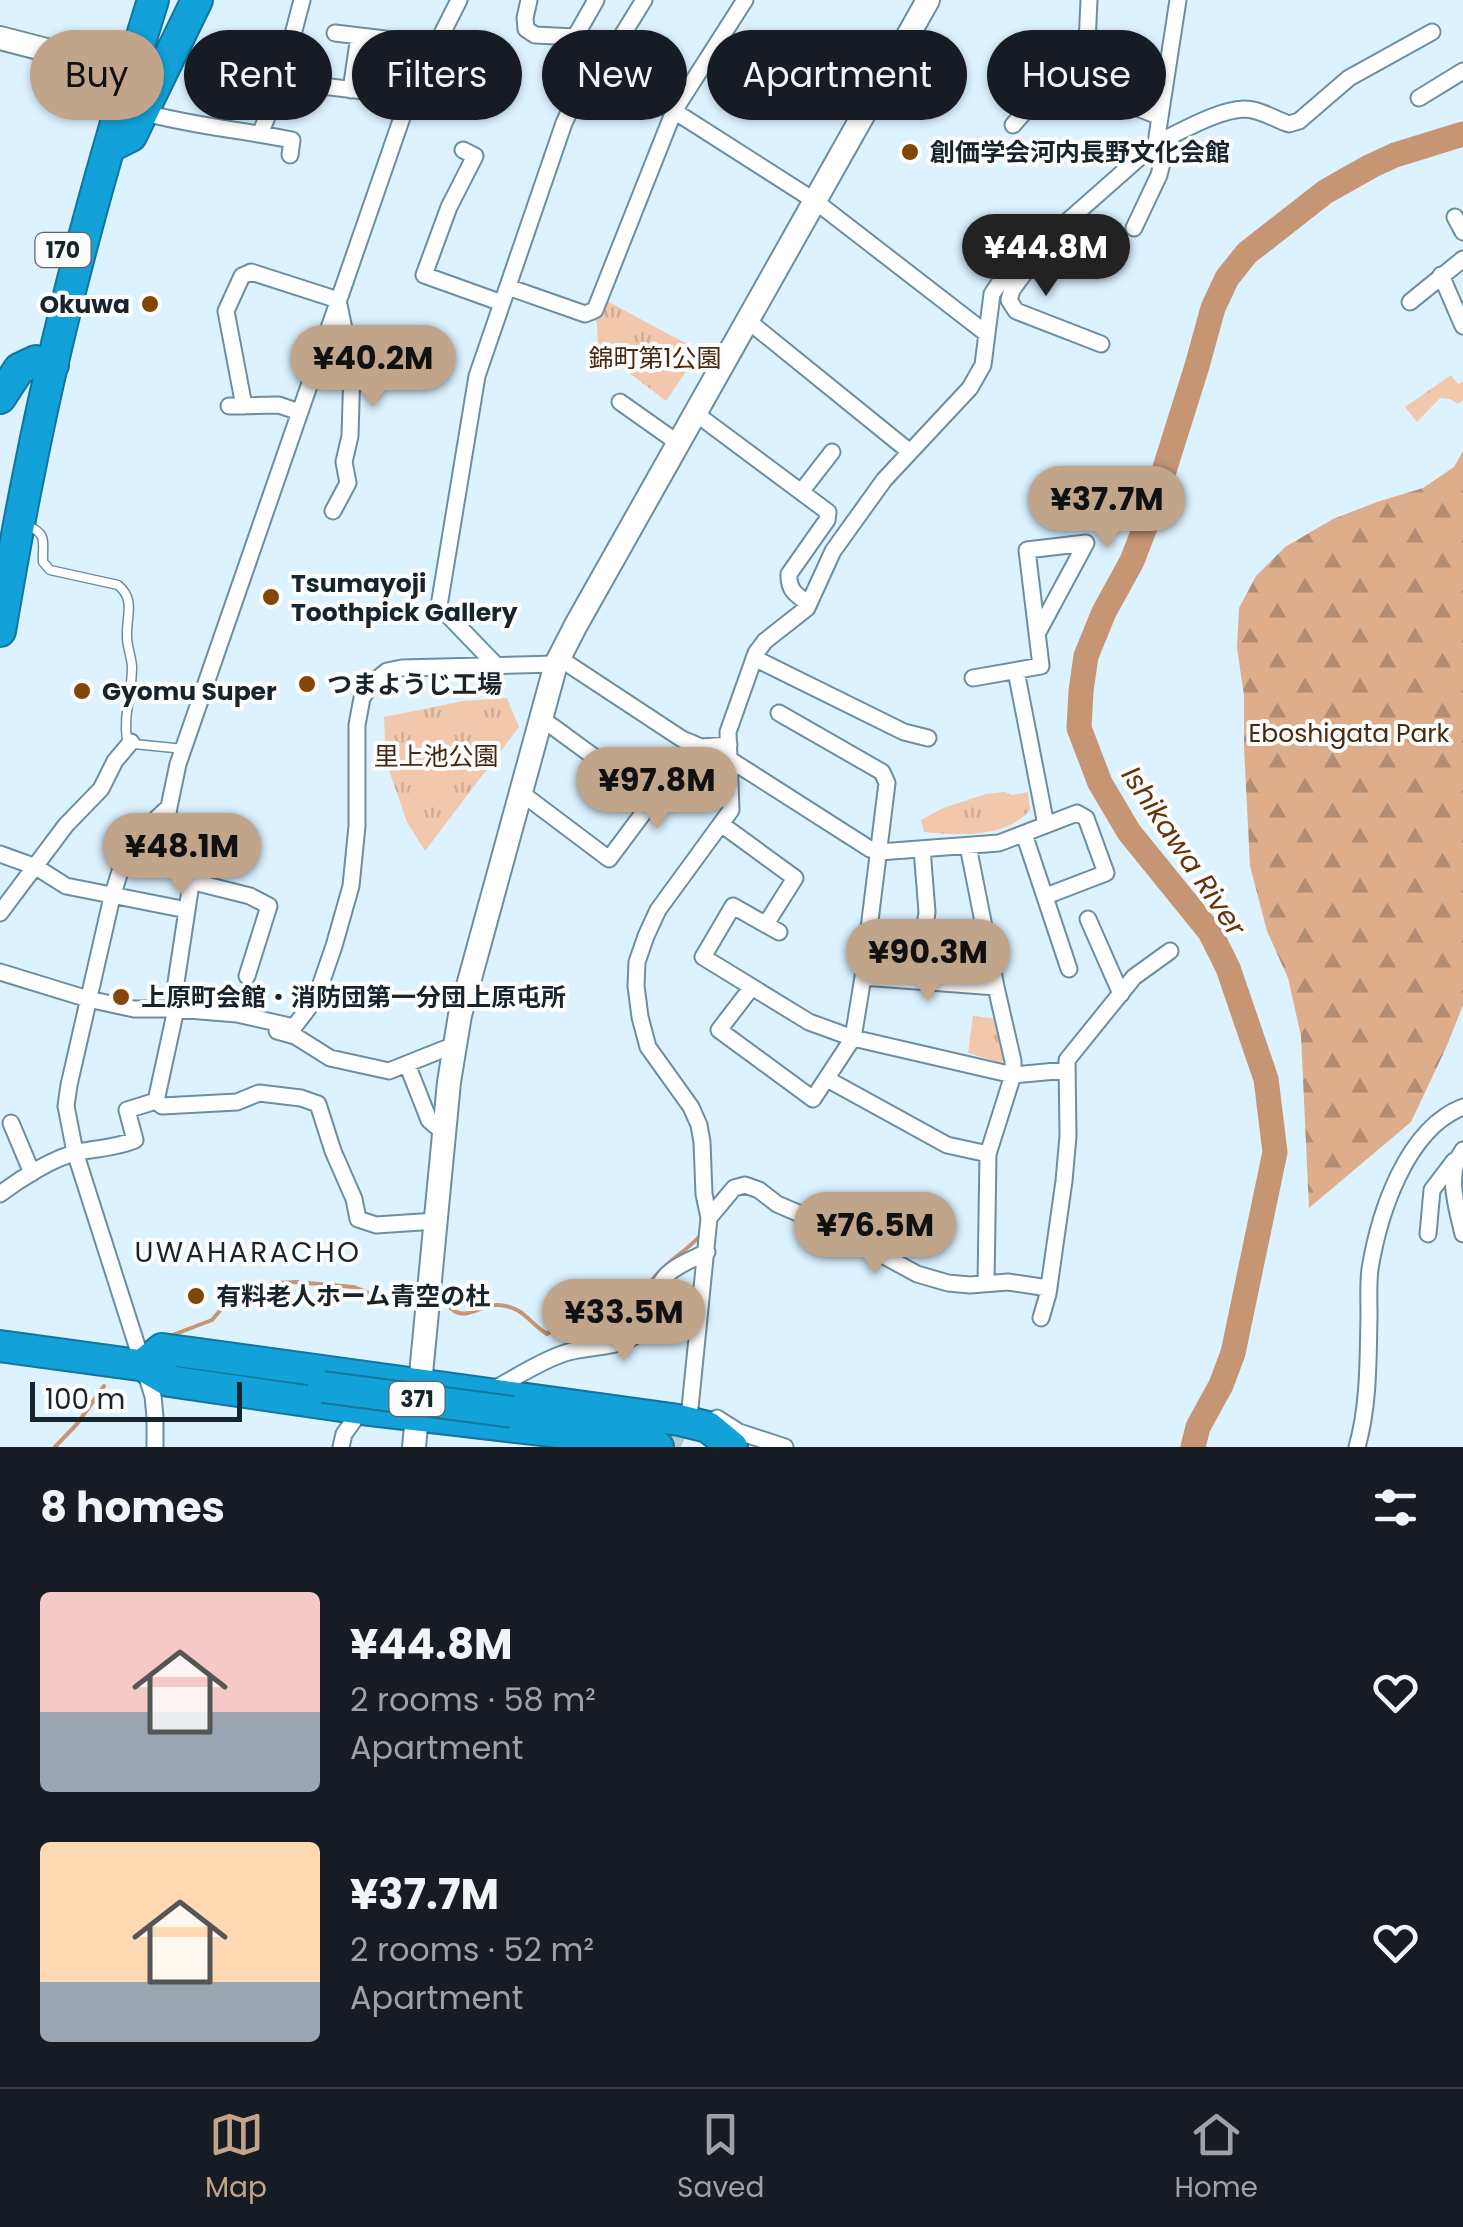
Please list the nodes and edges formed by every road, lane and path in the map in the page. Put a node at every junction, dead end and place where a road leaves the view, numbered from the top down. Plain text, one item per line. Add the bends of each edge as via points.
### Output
1 (133, 0) edge
2 (154, 0) edge
3 (197, 0) edge
4 (302, 0) edge
5 (459, 0) edge
6 (529, 0) edge
7 (596, 0) edge
8 (644, 0) edge
9 (745, 0) edge
10 (927, 0) edge
11 (1088, 0) edge
12 (1178, 0) edge
13 (128, 30) edge
14 (140, 30) edge
15 (443, 30) edge
16 (579, 30) edge
17 (625, 30) edge
18 (1087, 30) edge
19 (335, 32) dead end
20 (1432, 32) dead end
21 (352, 35) edge
22 (542, 35) edge
23 (0, 38) edge
24 (30, 46) edge
25 (164, 67) edge
26 (1166, 70) edge
27 (1463, 71) edge
28 (352, 83) edge
29 (332, 87) edge
30 (351, 90) joint
31 (687, 91) edge
32 (1419, 98) dead end
33 (164, 118) edge
34 (687, 119) edge
35 (106, 120) edge
36 (114, 120) edge
37 (138, 120) edge
38 (401, 120) edge
39 (566, 120) edge
40 (670, 120) edge
41 (1017, 120) edge
42 (1158, 120) edge
43 (1013, 125) dead end
44 (260, 134) junction
45 (1156, 143) junction
46 (110, 146) junction
47 (463, 150) dead end
48 (290, 155) dead end
49 (815, 202) junction
50 (1134, 228) dead end
51 (1046, 238) junction
52 (1463, 259) edge
53 (1441, 274) junction
54 (505, 295) junction
55 (338, 300) junction
56 (1410, 302) dead end
57 (747, 320) junction
58 (1463, 326) edge
59 (987, 334) junction
60 (1102, 344) dead end
61 (44, 363) junction
62 (0, 398) edge
63 (620, 402) dead end
64 (299, 412) junction
65 (695, 413) junction
66 (678, 443) junction
67 (832, 452) dead end
68 (910, 452) junction
69 (801, 492) junction
70 (333, 511) dead end
71 (10, 519) edge
72 (809, 604) junction
73 (0, 631) edge
74 (1037, 634) junction
75 (754, 658) junction
76 (558, 661) junction
77 (496, 665) junction
78 (1016, 670) junction
79 (973, 678) dead end
80 (778, 714) dead end
81 (541, 718) junction
82 (928, 738) dead end
83 (130, 742) junction
84 (184, 749) junction
85 (729, 752) junction
86 (520, 792) junction
87 (169, 807) junction
88 (721, 824) junction
89 (1046, 825) junction
90 (1024, 834) junction
91 (968, 846) junction
92 (922, 849) junction
93 (879, 852) junction
94 (0, 854) edge
95 (36, 867) junction
96 (192, 877) junction
97 (1046, 896) junction
98 (112, 897) junction
99 (187, 910) junction
100 (0, 913) edge
101 (1088, 918) dead end
102 (1170, 951) dead end
103 (1069, 969) dead end
104 (0, 972) edge
105 (248, 976) dead end
106 (864, 977) junction
107 (918, 981) junction
108 (752, 987) junction
109 (996, 987) junction
110 (1121, 994) junction
111 (88, 999) junction
112 (174, 1009) junction
113 (237, 1014) junction
114 (854, 1038) junction
115 (455, 1047) junction
116 (407, 1064) junction
117 (1067, 1070) junction
118 (1014, 1075) junction
119 (827, 1079) junction
120 (156, 1102) junction
121 (1463, 1107) edge
122 (11, 1123) dead end
123 (444, 1133) junction
124 (75, 1152) junction
125 (988, 1154) junction
126 (1460, 1154) edge
127 (32, 1173) junction
128 (0, 1194) edge
129 (709, 1218) junction
130 (436, 1221) junction
131 (1428, 1234) dead end
132 (1463, 1234) edge
133 (707, 1252) junction
134 (986, 1284) junction
135 (1048, 1288) junction
136 (1041, 1318) dead end
137 (0, 1346) edge
138 (142, 1365) junction
139 (420, 1384) junction
140 (486, 1393) junction
141 (362, 1409) junction
142 (418, 1415) junction
143 (155, 1447) edge
144 (342, 1447) edge
145 (414, 1447) edge
146 (658, 1447) edge
147 (730, 1447) edge
148 (786, 1447) edge
149 (1357, 1447) edge

1 - 13 highway, 170
2 - 14 highway, 170
3 - 25 highway, 170
4 - 44 street
5 - 15 street
6 - 22 street via 526,28
7 - 16 street
8 - 17 street
9 - 31 street
10 - 49 main road
11 - 18 street
12 - 26 street
19 - 21 street
20 - 45 street via 1349,78 1299,121 1289,124 1245,109
23 - 24 main road
27 - 32 street
28 - 30 street
29 - 30 street
33 - 44 street
34 - 49 street
35 - 61 highway, 170 via 52,292
36 - 46 highway, 170
37 - 46 highway, 170 via 131,136
38 - 55 street
39 - 54 street
40 - 54 street via 595,310 586,314
41 - 43 street
42 - 45 street
44 - 48 street via 292,140
45 - 50 street via 1159,176
45 - 51 street
46 - 61 highway, 170
47 - 54 street via 474,156 424,275
49 - 57 main road
49 - 59 street
51 - 59 street via 992,294
51 - 60 street via 1009,300 1016,312
52 - 53 street
53 - 56 street
53 - 58 street
54 - 77 street via 478,376 439,606
55 - 64 street
55 - 64 street via 251,272 242,276 226,310 236,406 279,405
55 - 70 street via 352,368 348,483
57 - 65 main road
57 - 68 street
59 - 68 street via 983,365 970,388
61 - 62 highway via 19,369
61 - 71 highway, 170
63 - 66 street
64 - 84 street
65 - 66 main road
65 - 69 street
66 - 76 main road
67 - 69 street
68 - 72 street via 833,551
69 - 72 street via 828,512 789,574 793,593
71 - 73 highway, 170
71 - 83 lane via 43,536 43,562 50,570 125,591 132,669 124,723
72 - 75 street
74 - 74 street via 1045,618 1086,543 1027,550
74 - 78 street via 1041,666
75 - 82 street
75 - 85 street via 728,732
76 - 77 street
76 - 81 main road
76 - 85 street via 682,739
77 - 113 street via 402,668 372,683 357,725 351,886 316,998 294,1028
78 - 79 street
78 - 89 street
80 - 93 street via 882,772 887,782
81 - 86 main road
81 - 86 street via 653,800 609,859
83 - 84 lane
83 - 95 street via 101,790
84 - 87 street
85 - 88 street via 731,810
85 - 93 street
86 - 115 main road
87 - 96 street via 161,857 167,867
87 - 98 street via 126,852
88 - 108 street via 795,878 772,928 733,906 703,956
88 - 129 street via 658,910 636,986 648,1047 699,1125
89 - 90 street
89 - 97 street via 1077,813 1086,818 1106,873
90 - 91 street
90 - 97 street
91 - 92 street
91 - 109 street
92 - 93 street
92 - 107 street via 927,912
93 - 106 street
94 - 95 street
95 - 98 street via 66,886
95 - 100 street
96 - 99 street
96 - 105 street via 270,906
97 - 103 street
98 - 99 street
98 - 111 street
99 - 112 street
101 - 110 street
102 - 110 street
104 - 111 street
106 - 107 street
106 - 114 street
107 - 109 street
108 - 114 street via 809,1022
108 - 119 street via 718,1030 813,1100
109 - 118 street
110 - 117 street via 1075,1048
111 - 112 street via 145,1011
111 - 124 street via 66,1106
112 - 113 street
112 - 120 street
113 - 116 street via 330,1058 389,1071
114 - 118 street
114 - 119 street
115 - 116 street
115 - 123 main road
116 - 123 street via 429,1120
117 - 118 street
117 - 135 street via 1064,1182
118 - 125 street
119 - 125 street via 947,1145
120 - 124 street via 127,1110 135,1140
120 - 130 street via 237,1102 259,1093 318,1104 358,1219 376,1225
121 - 149 street via 1414,1147 1392,1191 1370,1271 1367,1383
122 - 127 street
123 - 130 main road
124 - 127 street
124 - 138 street
125 - 134 street
126 - 131 street via 1432,1190
126 - 132 street via 1454,1186
127 - 128 street
129 - 133 street
129 - 134 street via 734,1188 746,1185 917,1274
130 - 139 main road
133 - 140 street via 666,1276 646,1326 634,1336 566,1353
133 - 148 street via 688,1411
134 - 135 street
135 - 136 street
137 - 138 highway, 371
138 - 139 highway via 162,1349
138 - 141 highway via 168,1381
138 - 143 street via 156,1417
138 - 147 highway, 371, bridge via 673,1434
139 - 140 highway
139 - 142 main road
140 - 147 highway via 679,1420 708,1428
141 - 142 highway
141 - 144 street
142 - 145 main road
142 - 146 highway

